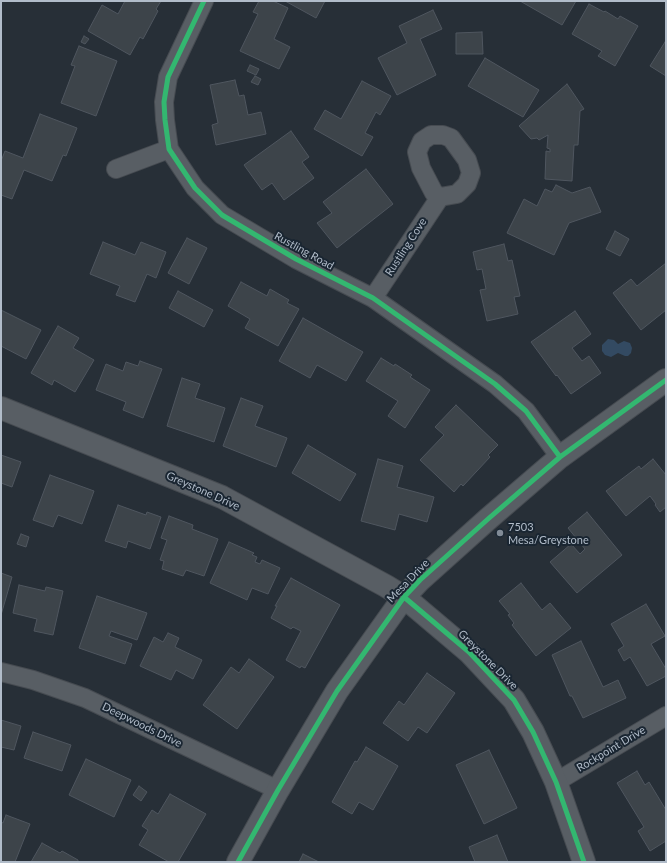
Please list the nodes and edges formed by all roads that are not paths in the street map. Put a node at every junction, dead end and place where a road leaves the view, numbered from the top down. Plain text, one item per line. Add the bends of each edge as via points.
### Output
1 (204, 1) edge
2 (169, 148) junction
3 (116, 169) dead end
4 (440, 196) dead end
5 (373, 298) junction
6 (666, 380) edge
7 (1, 408) edge
8 (560, 457) junction
9 (404, 597) junction
10 (1, 672) edge
11 (666, 716) edge
12 (556, 782) junction
13 (278, 790) junction
14 (238, 862) edge
15 (584, 862) edge

1 - 2 street, Rustling Road via 168,77 164,102
2 - 3 street
2 - 5 street, Rustling Road via 195,188 222,215 296,259
4 - 5 street, Rustling Cove
5 - 8 street, Rustling Road via 495,384 526,411
6 - 8 street, Mesa Drive
7 - 9 street, Greystone Drive via 222,497
8 - 9 street, Mesa Drive
9 - 12 street, Greystone Drive via 470,652 514,700 533,732
9 - 13 street, Mesa Drive via 337,691
10 - 13 street, Deepwoods Drive via 86,698
11 - 12 street, Rockpoint Drive
12 - 15 street, Greystone Drive
13 - 14 street, Mesa Drive

